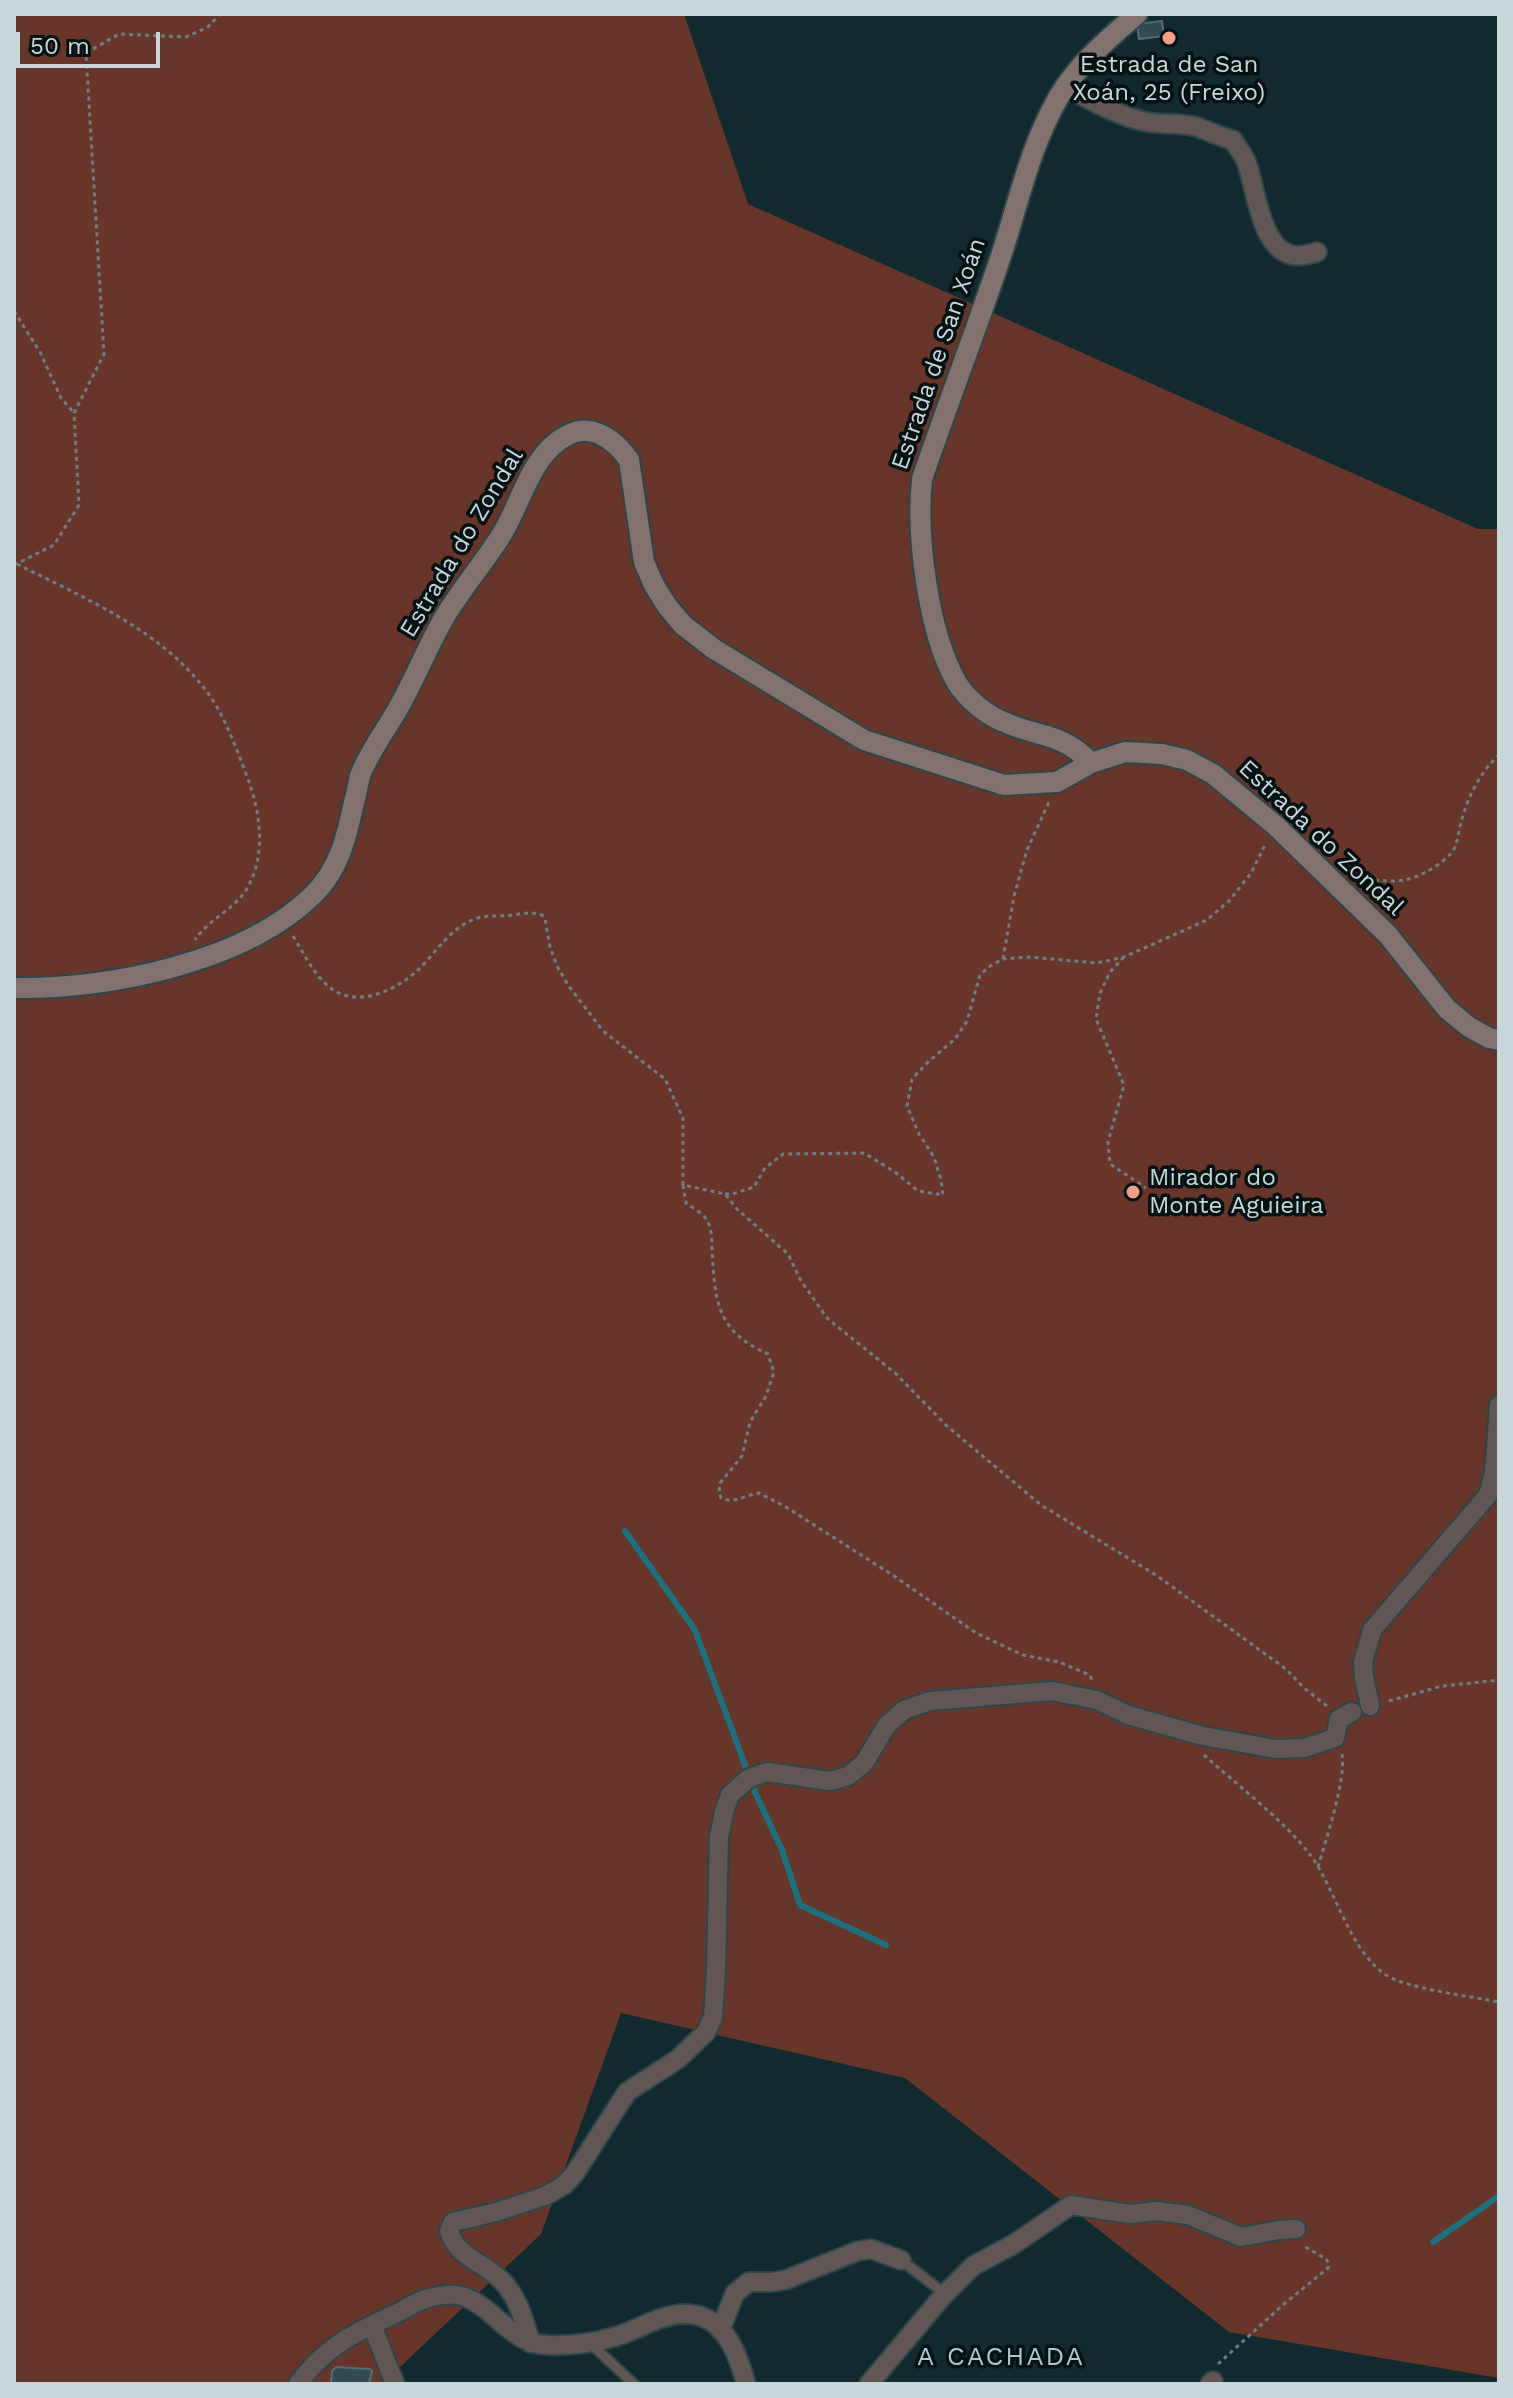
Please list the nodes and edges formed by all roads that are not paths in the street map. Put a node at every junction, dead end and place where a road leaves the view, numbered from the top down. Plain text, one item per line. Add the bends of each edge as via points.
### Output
1 (1137, 14) edge
2 (1066, 87) junction
3 (1317, 252) dead end
4 (1091, 763) junction
5 (14, 988) edge
6 (1499, 1040) edge
7 (1499, 1405) edge
8 (1288, 2230) road end
9 (901, 2260) joint
10 (945, 2294) junction
11 (372, 2325) junction
12 (720, 2330) junction
13 (588, 2341) junction
14 (531, 2343) junction
15 (298, 2384) edge
16 (395, 2384) edge
17 (634, 2384) edge
18 (746, 2384) edge
19 (869, 2384) edge

1 - 2 street, Estrada de San Xoán via 1095,51
2 - 3 street via 1133,119 1195,126 1233,140 1246,160 1272,241 1290,255
2 - 4 street, Estrada de San Xoán via 1028,163 922,479 919,509 937,630 959,686 1003,722 1059,739
4 - 5 street, Estrada do Zondal via 1057,782 1004,785 864,740 714,649 683,625 654,585 644,562 629,460 608,437 579,431 550,447 504,532 444,618 361,774 345,843 315,894 238,945 181,966 72,987
4 - 6 street, Estrada do Zondal via 1125,752 1162,754 1213,774 1276,826 1388,935 1447,1009 1469,1027
7 - 14 street via 1488,1495 1372,1630 1349,1719 1304,1748 1276,1749 1175,1729 1097,1700 1052,1691 930,1701 904,1710 887,1725 864,1763 848,1776 830,1781 767,1772 749,1778 730,1795 719,1837 713,2018 706,2032 678,2059 627,2092 564,2185 545,2196 453,2222 449,2231 464,2256 504,2282 518,2302
8 - 10 street via 1241,2237 1188,2215 1071,2205 973,2266
9 - 10 lane
9 - 12 street via 871,2249 785,2280 749,2282 735,2293
10 - 19 street
11 - 14 street via 426,2298 463,2296
11 - 15 street via 328,2352
11 - 16 street
12 - 13 street via 708,2317 679,2313 615,2337
12 - 18 street via 739,2358
13 - 14 street
13 - 17 lane

